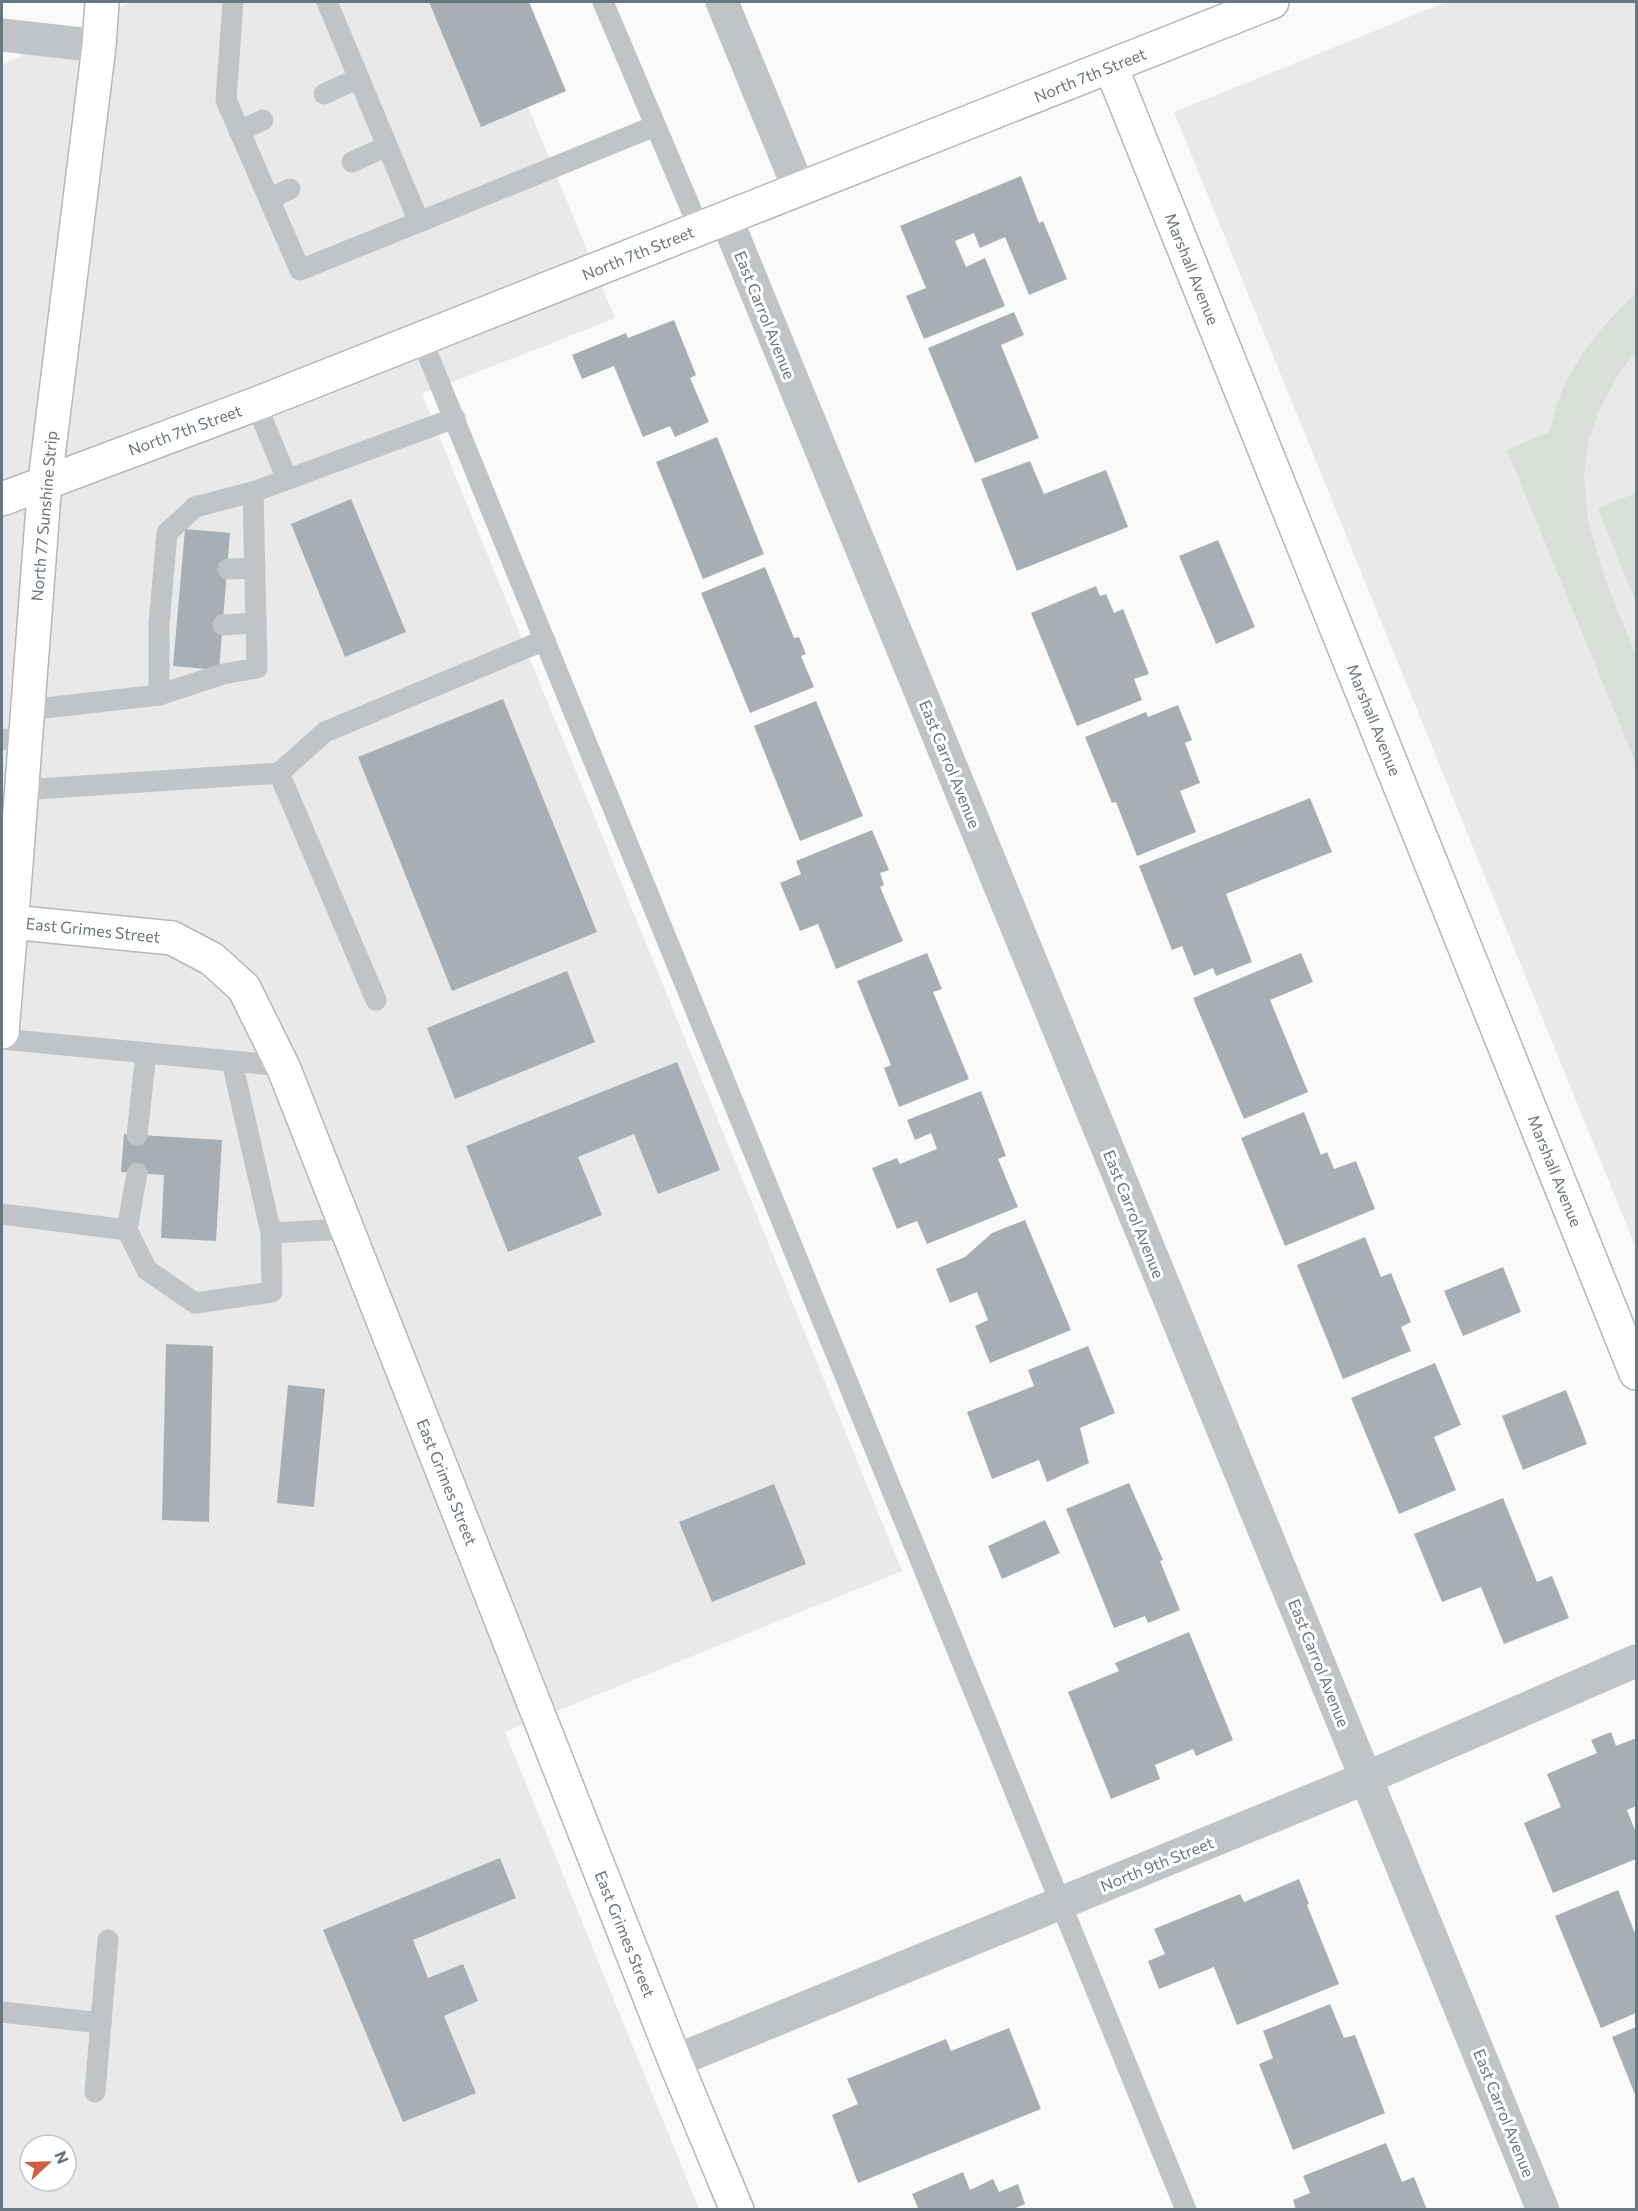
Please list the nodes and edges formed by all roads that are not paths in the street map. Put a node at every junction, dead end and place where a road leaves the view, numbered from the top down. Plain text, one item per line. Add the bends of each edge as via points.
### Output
1 (102, 2) edge
2 (233, 2) edge
3 (327, 2) edge
4 (603, 2) edge
5 (722, 2) edge
6 (1272, 2) edge
7 (2, 35) edge
8 (99, 46) junction
9 (1111, 67) junction
10 (359, 78) junction
11 (324, 94) dead end
12 (262, 120) dead end
13 (655, 126) junction
14 (239, 131) junction
15 (387, 146) junction
16 (352, 162) dead end
17 (290, 189) dead end
18 (799, 189) junction
19 (268, 199) junction
20 (419, 222) junction
21 (712, 223) junction
22 (421, 338) junction
23 (256, 404) junction
24 (455, 418) junction
25 (287, 479) junction
26 (45, 481) junction
27 (253, 492) junction
28 (2, 499) edge
29 (228, 568) dead end
30 (255, 568) junction
31 (256, 623) junction
32 (223, 625) dead end
33 (545, 640) junction
34 (159, 696) junction
35 (18, 730) edge
36 (279, 773) junction
37 (21, 790) junction
38 (8, 876) edge
39 (11, 922) junction
40 (376, 1000) dead end
41 (2, 1032) edge
42 (2, 1039) edge
43 (146, 1053) junction
44 (232, 1062) junction
45 (283, 1066) junction
46 (137, 1135) dead end
47 (137, 1173) dead end
48 (2, 1214) edge
49 (347, 1229) junction
50 (127, 1230) junction
51 (271, 1233) junction
52 (1636, 1373) edge
53 (1636, 1661) edge
54 (1366, 1778) junction
55 (1060, 1903) junction
56 (108, 1940) dead end
57 (2, 2012) edge
58 (101, 2023) junction
59 (675, 2061) junction
60 (95, 2092) dead end
61 (737, 2210) edge
62 (1186, 2210) edge
63 (1543, 2210) edge

1 - 8 street, North 77 Sunshine Strip
2 - 14 lane via 226,100
3 - 10 lane
4 - 13 lane
5 - 18 street
6 - 9 street, North 7th Street
7 - 8 street
8 - 26 street, North 77 Sunshine Strip
9 - 18 street, North 7th Street
9 - 52 street, Marshall Avenue
10 - 11 lane
10 - 15 lane
12 - 14 lane
13 - 20 lane
13 - 21 lane
14 - 19 lane
15 - 16 lane
15 - 20 lane
17 - 19 lane
18 - 21 street, North 7th Street
19 - 20 lane via 300,270
21 - 22 street, North 7th Street
21 - 54 street, East Carrol Avenue
22 - 23 street, North 7th Street
22 - 24 lane
23 - 25 lane
23 - 26 street, North 7th Street
24 - 25 lane
24 - 33 lane
25 - 27 lane
26 - 28 street, North 7th Street
26 - 35 street, North 77 Sunshine Strip
27 - 30 lane
27 - 34 lane via 195,507 167,533 173,570
29 - 30 lane
30 - 31 lane
31 - 32 lane
31 - 34 lane via 257,668 223,674
33 - 36 lane via 325,732
33 - 55 lane
34 - 35 lane
35 - 37 street, North 77 Sunshine Strip
36 - 37 lane
36 - 40 lane
37 - 38 street, North 77 Sunshine Strip
38 - 39 street, North 77 Sunshine Strip
39 - 41 street, North 77 Sunshine Strip
39 - 45 street, East Grimes Street via 172,938 212,959 244,988
42 - 43 lane
43 - 44 lane
43 - 46 lane
44 - 45 lane
44 - 51 lane
45 - 49 street, East Grimes Street
47 - 50 lane
48 - 50 lane
49 - 51 lane
49 - 59 street, East Grimes Street
50 - 51 lane via 147,1270 195,1303 272,1292
53 - 54 street, North 9th Street
54 - 55 street, North 9th Street
54 - 63 street, East Carrol Avenue
55 - 59 street, North 9th Street
55 - 62 lane
56 - 58 lane
57 - 58 lane
58 - 60 lane
59 - 61 street, East Grimes Street

